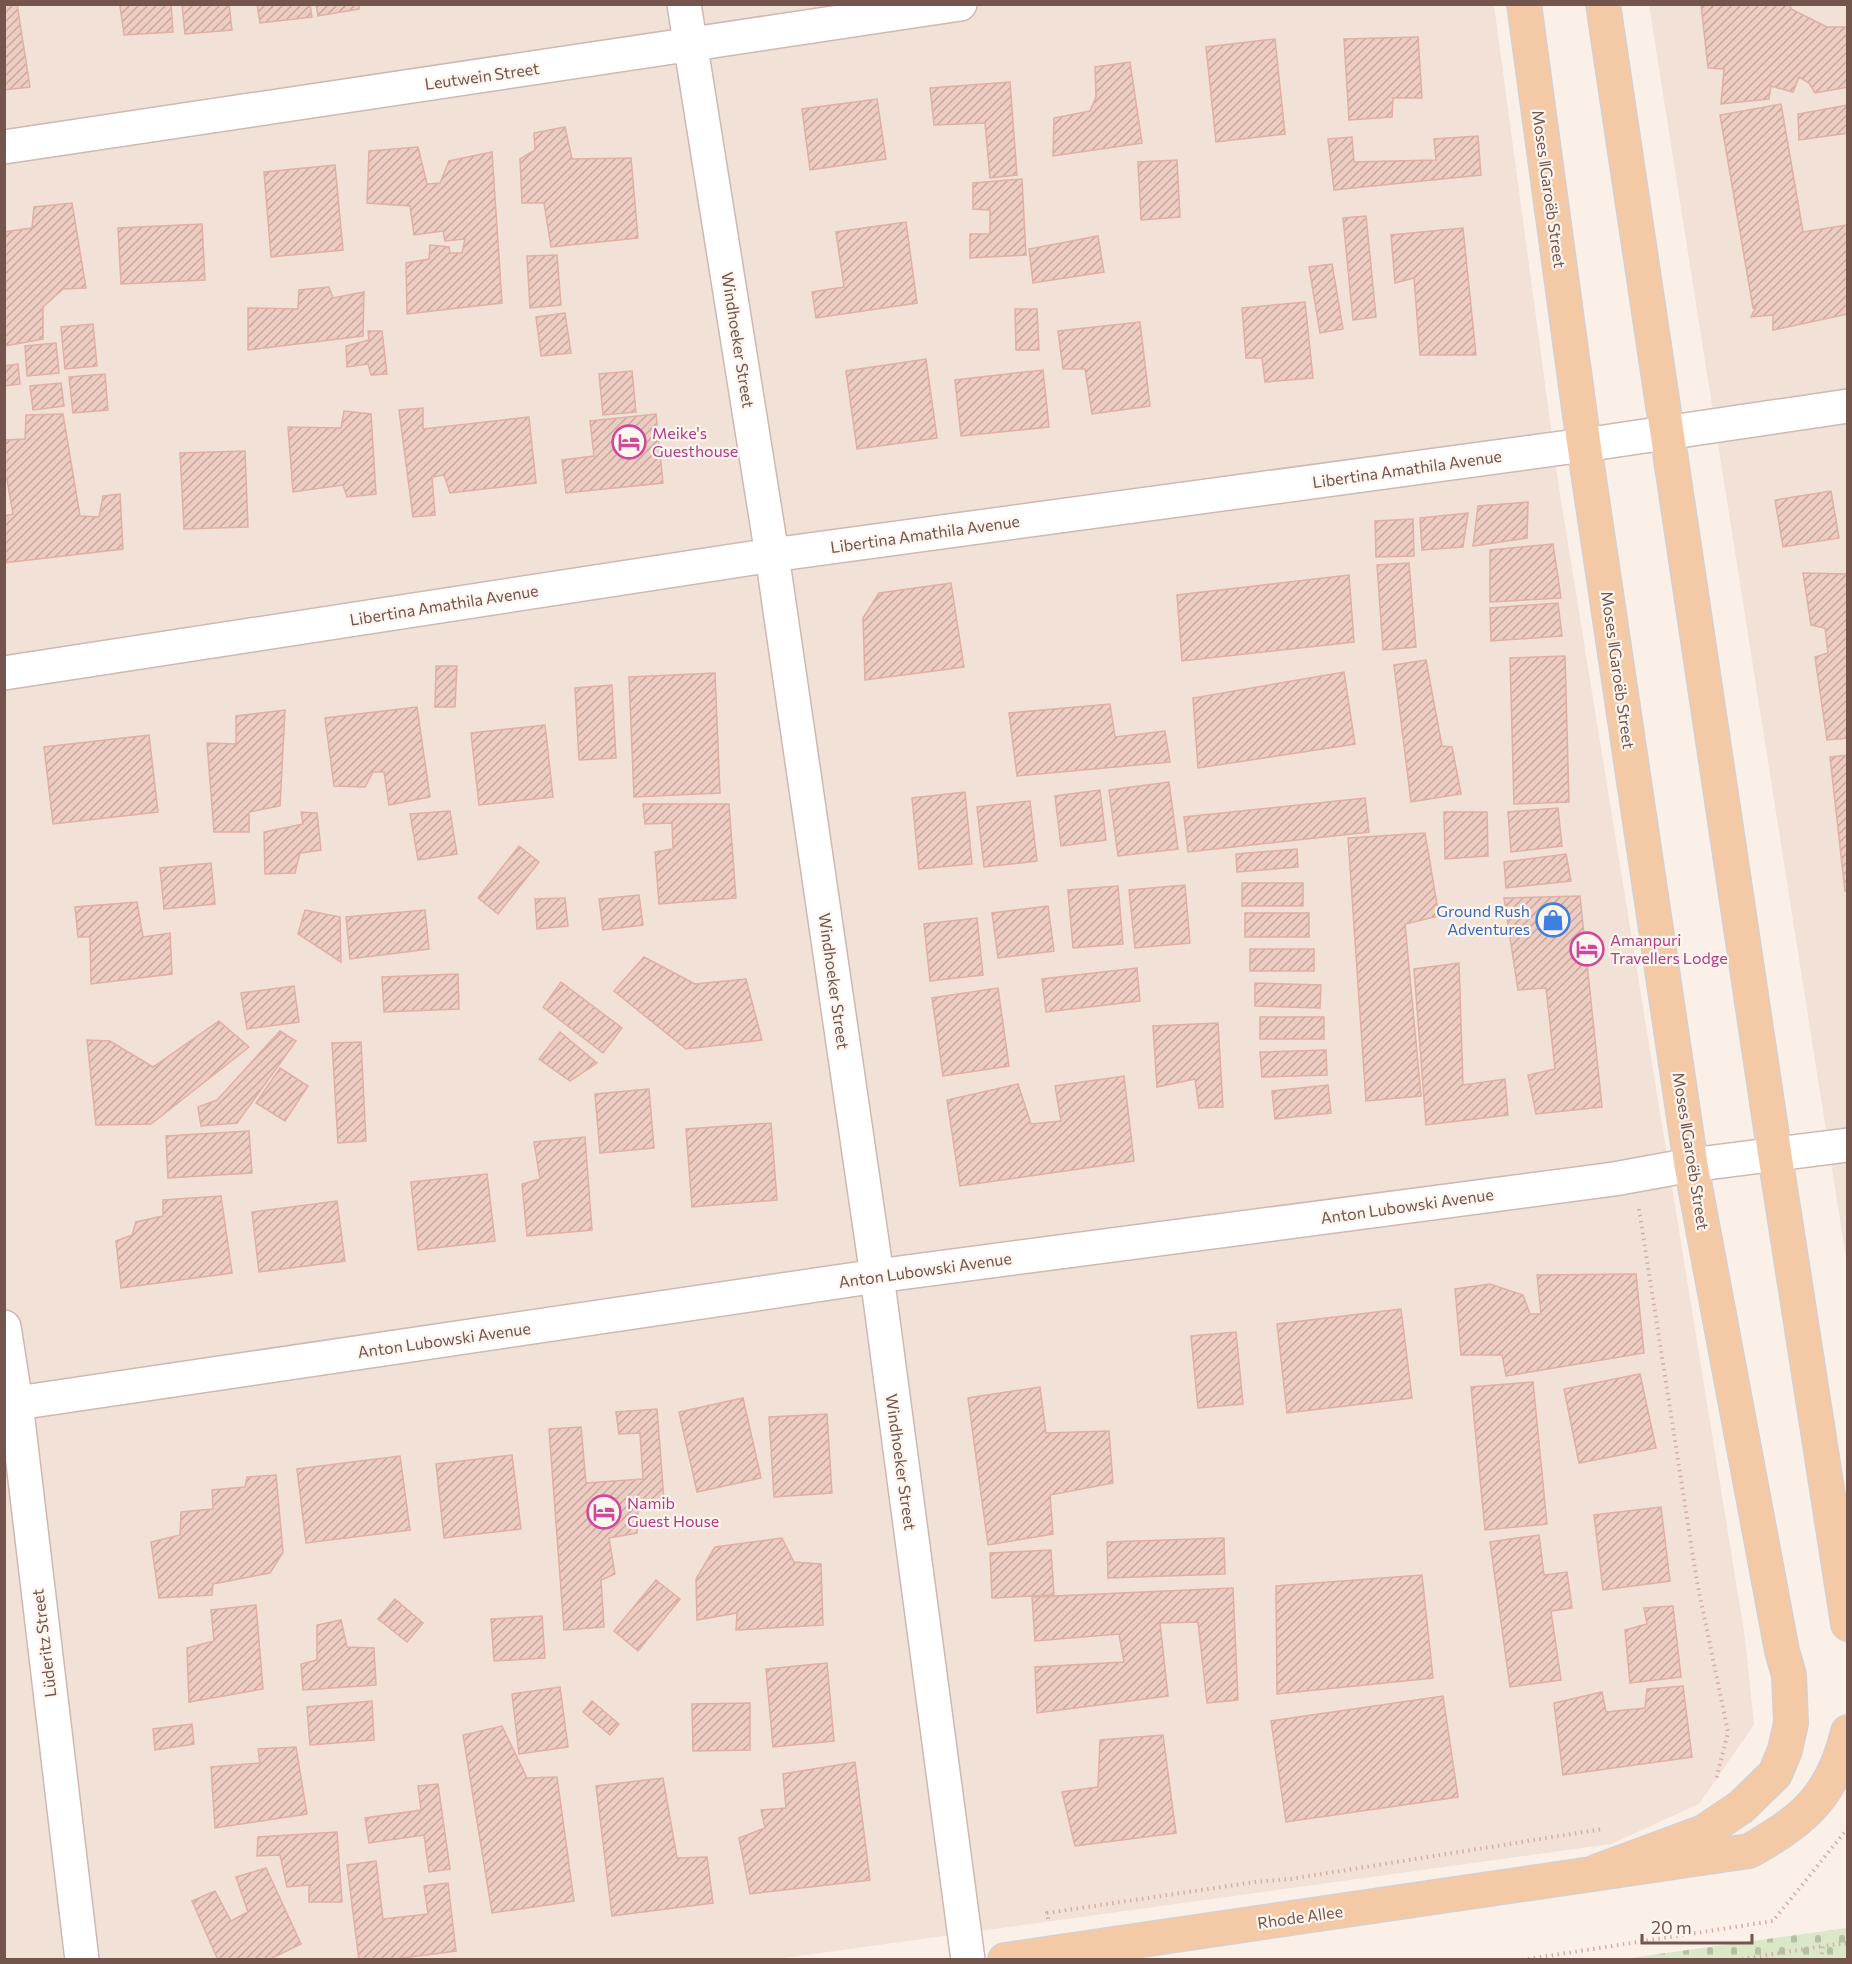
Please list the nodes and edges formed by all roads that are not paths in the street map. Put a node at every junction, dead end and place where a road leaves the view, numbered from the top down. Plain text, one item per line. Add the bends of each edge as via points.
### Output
1 (684, 4) edge
2 (960, 4) edge
3 (1524, 4) edge
4 (1603, 4) edge
5 (691, 45) junction
6 (4, 147) edge
7 (1848, 406) edge
8 (1667, 432) junction
9 (1584, 445) junction
10 (772, 555) junction
11 (4, 673) edge
12 (1848, 1145) edge
13 (1775, 1156) junction
14 (1691, 1165) junction
15 (877, 1276) junction
16 (4, 1327) edge
17 (10, 1404) edge
18 (1848, 1624) edge
19 (1848, 1732) edge
20 (1596, 1872) junction
21 (82, 1959) edge
22 (968, 1959) edge
23 (1005, 1959) edge

1 - 5 street, Windhoeker Street
2 - 5 street, Leutwein Street
3 - 9 main road, Moses ǁGaroëb Street
4 - 8 main road
5 - 6 street, Leutwein Street
5 - 10 street, Windhoeker Street
7 - 8 street, Libertina Amathila Avenue
8 - 9 street, Libertina Amathila Avenue
8 - 13 main road
9 - 10 street, Libertina Amathila Avenue
9 - 14 main road, Moses ǁGaroëb Street
10 - 11 street, Libertina Amathila Avenue
10 - 15 street, Windhoeker Street
12 - 13 street, Anton Lubowski Avenue
13 - 14 street, Anton Lubowski Avenue
13 - 18 main road
14 - 15 street, Anton Lubowski Avenue
14 - 20 main road, Moses ǁGaroëb Street via 1789,1675 1791,1723 1774,1774 1741,1807 1704,1832
15 - 17 street, Anton Lubowski Avenue
15 - 22 street, Windhoeker Street
16 - 17 street, Lüderitz Street
17 - 21 street, Lüderitz Street
19 - 20 main road via 1832,1780 1809,1810 1779,1835 1749,1851
20 - 23 main road, Rhode Allee

